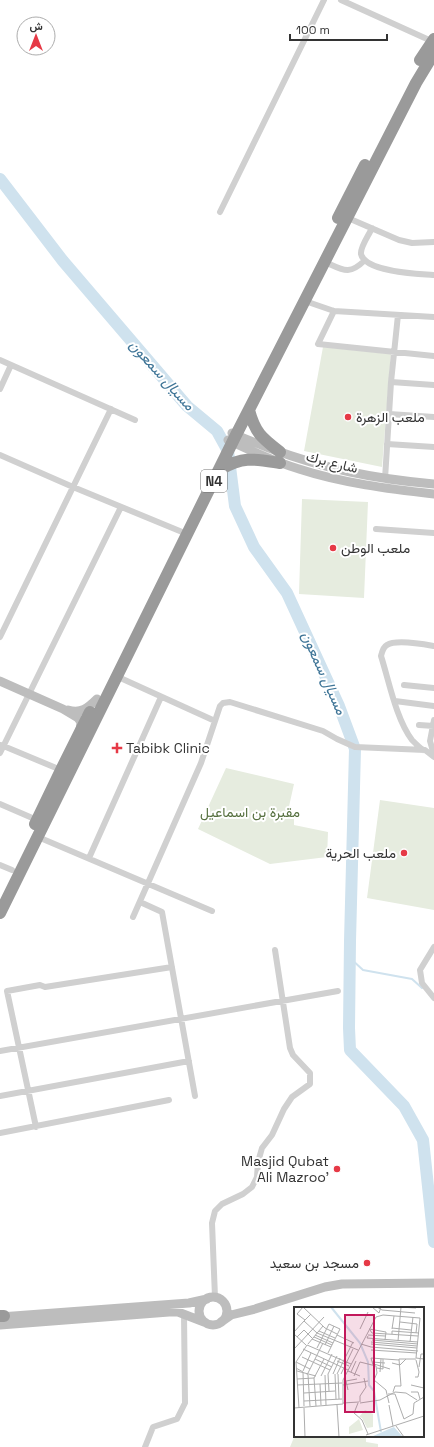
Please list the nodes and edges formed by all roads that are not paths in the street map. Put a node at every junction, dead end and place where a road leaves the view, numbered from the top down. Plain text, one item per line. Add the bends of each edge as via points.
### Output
1 (324, 0) edge
2 (340, 0) edge
3 (358, 0) edge
4 (354, 6) junction
5 (433, 45) edge
6 (220, 212) dead end
7 (348, 218) junction
8 (372, 228) junction
9 (434, 242) edge
10 (365, 260) junction
11 (325, 262) junction
12 (434, 276) edge
13 (305, 301) junction
14 (334, 311) junction
15 (398, 315) junction
16 (434, 317) edge
17 (394, 351) junction
18 (434, 356) edge
19 (0, 360) edge
20 (11, 365) junction
21 (391, 382) junction
22 (434, 385) edge
23 (0, 390) edge
24 (111, 409) junction
25 (249, 410) junction
26 (389, 414) junction
27 (434, 417) edge
28 (135, 420) dead end
29 (232, 438) junction
30 (387, 444) junction
31 (434, 447) edge
32 (0, 455) edge
33 (280, 457) junction
34 (220, 469) junction
35 (384, 479) junction
36 (434, 484) edge
37 (73, 487) junction
38 (434, 494) edge
39 (121, 507) junction
40 (376, 529) dead end
41 (185, 533) junction
42 (434, 533) edge
43 (0, 637) edge
44 (434, 646) edge
45 (116, 676) junction
46 (0, 681) edge
47 (404, 685) dead end
48 (434, 688) edge
49 (29, 694) junction
50 (161, 697) junction
51 (97, 698) junction
52 (395, 701) junction
53 (434, 706) edge
54 (63, 708) junction
55 (215, 721) junction
56 (434, 724) edge
57 (419, 725) dead end
58 (80, 731) junction
59 (432, 742) edge
60 (2, 745) edge
61 (423, 750) junction
62 (0, 753) edge
63 (434, 756) edge
64 (61, 770) junction
65 (0, 804) edge
66 (37, 820) junction
67 (38, 837) junction
68 (89, 858) junction
69 (0, 865) edge
70 (16, 872) junction
71 (148, 883) junction
72 (0, 895) edge
73 (140, 902) junction
74 (212, 911) dead end
75 (0, 912) edge
76 (133, 917) dead end
77 (434, 947) edge
78 (275, 950) dead end
79 (172, 967) junction
80 (338, 991) dead end
81 (434, 998) edge
82 (283, 1001) junction
83 (181, 1020) junction
84 (19, 1048) junction
85 (0, 1051) edge
86 (189, 1061) junction
87 (28, 1090) junction
88 (0, 1096) edge
89 (195, 1096) dead end
90 (169, 1100) dead end
91 (36, 1127) junction
92 (0, 1133) edge
93 (434, 1283) edge
94 (215, 1299) junction
95 (255, 1310) junction
96 (184, 1314) junction
97 (1, 1319) edge
98 (204, 1322) junction
99 (221, 1322) junction
100 (145, 1447) edge

1 - 6 street
2 - 4 street
3 - 4 street
4 - 5 street via 427,39
5 - 7 highway, N4
5 - 29 highway, N4 via 408,81 349,196
7 - 8 street
7 - 11 highway, N4
8 - 9 street via 406,242
8 - 10 street via 361,250
10 - 11 street via 358,268 344,270
10 - 12 street via 393,272
11 - 13 highway, N4
13 - 14 street
13 - 25 highway, N4
14 - 15 street
14 - 17 street via 318,344
15 - 16 street
15 - 17 street
17 - 18 street
17 - 21 street
19 - 20 street
20 - 23 street
20 - 24 street
21 - 22 street
21 - 26 street
24 - 28 street
24 - 37 street
25 - 29 highway, N4
25 - 33 highway via 261,437
26 - 27 street
26 - 30 street
29 - 33 main road, شارع برك
29 - 34 highway, N4
29 - 41 highway, N4
30 - 31 street
30 - 35 street
32 - 37 street
33 - 34 highway via 240,460
33 - 35 main road, شارع برك
33 - 38 main road, شارع برك via 299,469 359,484
34 - 41 highway, N4
35 - 36 main road, شارع برك
37 - 39 street
37 - 43 street
39 - 41 street
39 - 49 street
40 - 42 street
41 - 45 highway, N4
41 - 51 highway, N4
44 - 52 street via 396,643 387,645 382,650 381,656
45 - 50 street
45 - 67 highway, N4
46 - 49 main road
47 - 48 street
49 - 54 main road
49 - 60 street
50 - 55 street
50 - 68 street
51 - 54 main road via 88,708 71,711
51 - 58 highway, N4
52 - 53 street
52 - 61 street via 404,727 412,740
54 - 58 main road via 81,722
55 - 61 street via 220,706 228,702 323,731 354,747
55 - 71 street via 201,763
56 - 57 street
56 - 59 street
58 - 64 highway, N4
59 - 63 street
60 - 62 street
60 - 64 street
61 - 63 street
64 - 66 highway, N4
65 - 66 street
66 - 70 highway, N4
67 - 68 street
67 - 70 highway, N4
68 - 71 street
69 - 70 street
70 - 72 highway, N4
70 - 75 highway, N4
71 - 73 street
71 - 74 street
73 - 76 street
73 - 79 street via 162,912
77 - 81 street via 420,970 422,983
78 - 82 street
79 - 83 street
79 - 84 street via 7,991
80 - 82 street
82 - 83 street
82 - 94 street via 290,1048 293,1055 310,1072 310,1084 292,1097 272,1135 262,1148 257,1177 252,1186 215,1210 212,1223
83 - 84 street
83 - 86 street
84 - 85 street
84 - 87 street
86 - 87 street
86 - 89 street
87 - 88 street
87 - 91 street
90 - 91 street
91 - 92 street
93 - 95 main road via 342,1284
94 - 95 main road
94 - 97 main road
94 - 98 main road via 200,1305 199,1310
94 - 99 main road via 226,1306 226,1315
95 - 99 main road via 231,1315
96 - 97 main road via 169,1312
96 - 98 main road
96 - 100 street via 184,1403 177,1419 153,1427
98 - 99 main road via 212,1325

